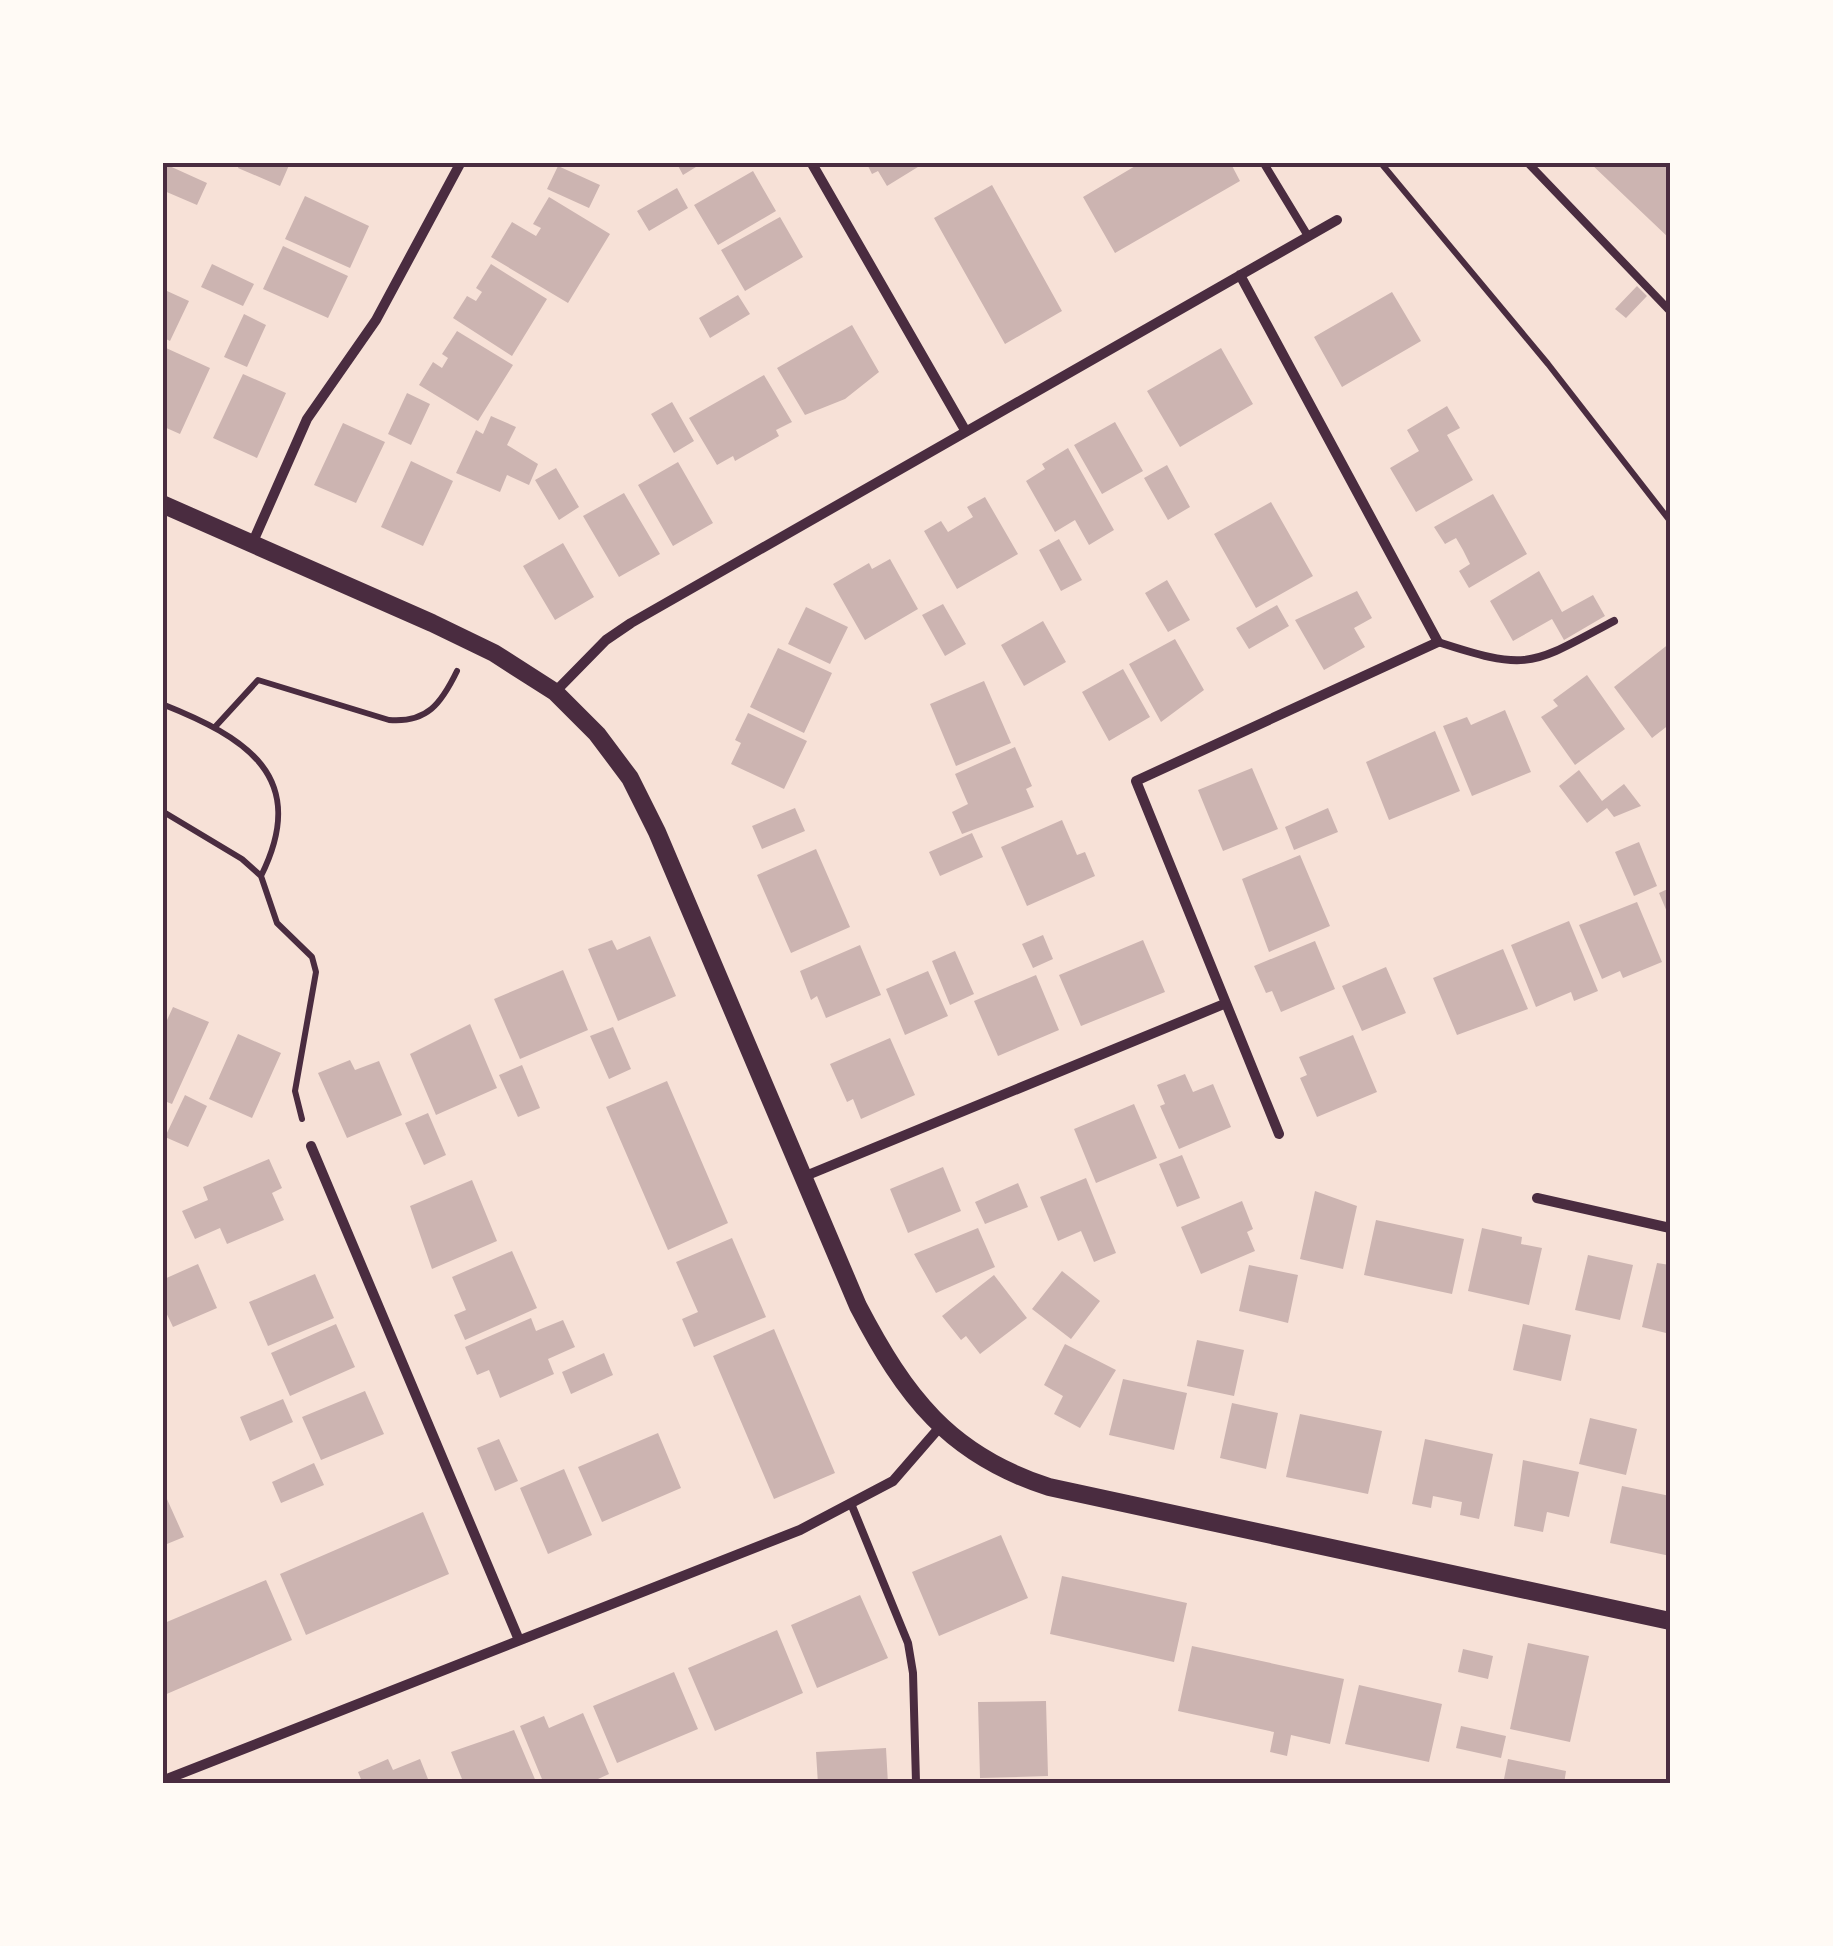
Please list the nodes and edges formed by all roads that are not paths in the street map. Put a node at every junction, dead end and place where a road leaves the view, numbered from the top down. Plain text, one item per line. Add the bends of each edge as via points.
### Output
1 (461, 162) edge
2 (811, 162) edge
3 (1262, 162) edge
4 (1527, 162) edge
5 (1337, 220) dead end
6 (1308, 236) junction
7 (1240, 274) junction
8 (1670, 311) edge
9 (966, 430) junction
10 (162, 504) edge
11 (252, 544) junction
12 (1614, 621) dead end
13 (1438, 642) junction
14 (556, 692) junction
15 (1224, 1004) junction
16 (1279, 1134) dead end
17 (311, 1146) road end
18 (803, 1176) junction
19 (1537, 1198) dead end
20 (1670, 1228) edge
21 (939, 1428) junction
22 (852, 1506) junction
23 (1670, 1622) edge
24 (519, 1640) junction
25 (162, 1781) edge
26 (916, 1782) edge

1 - 11 street via 376,320 307,419
2 - 9 street
3 - 6 lane
4 - 8 lane
5 - 6 street
6 - 7 street
7 - 9 street
7 - 13 street
9 - 14 street via 631,624
10 - 11 street
11 - 14 street via 470,642
12 - 13 lane via 1518,663
13 - 15 street via 1136,781
14 - 18 street via 630,778
15 - 16 street
15 - 18 street
17 - 24 street
18 - 21 street via 882,1352
19 - 20 street
21 - 22 street via 893,1481
21 - 23 street via 986,1461 1049,1487
22 - 24 street
22 - 26 lane via 908,1643
24 - 25 street

